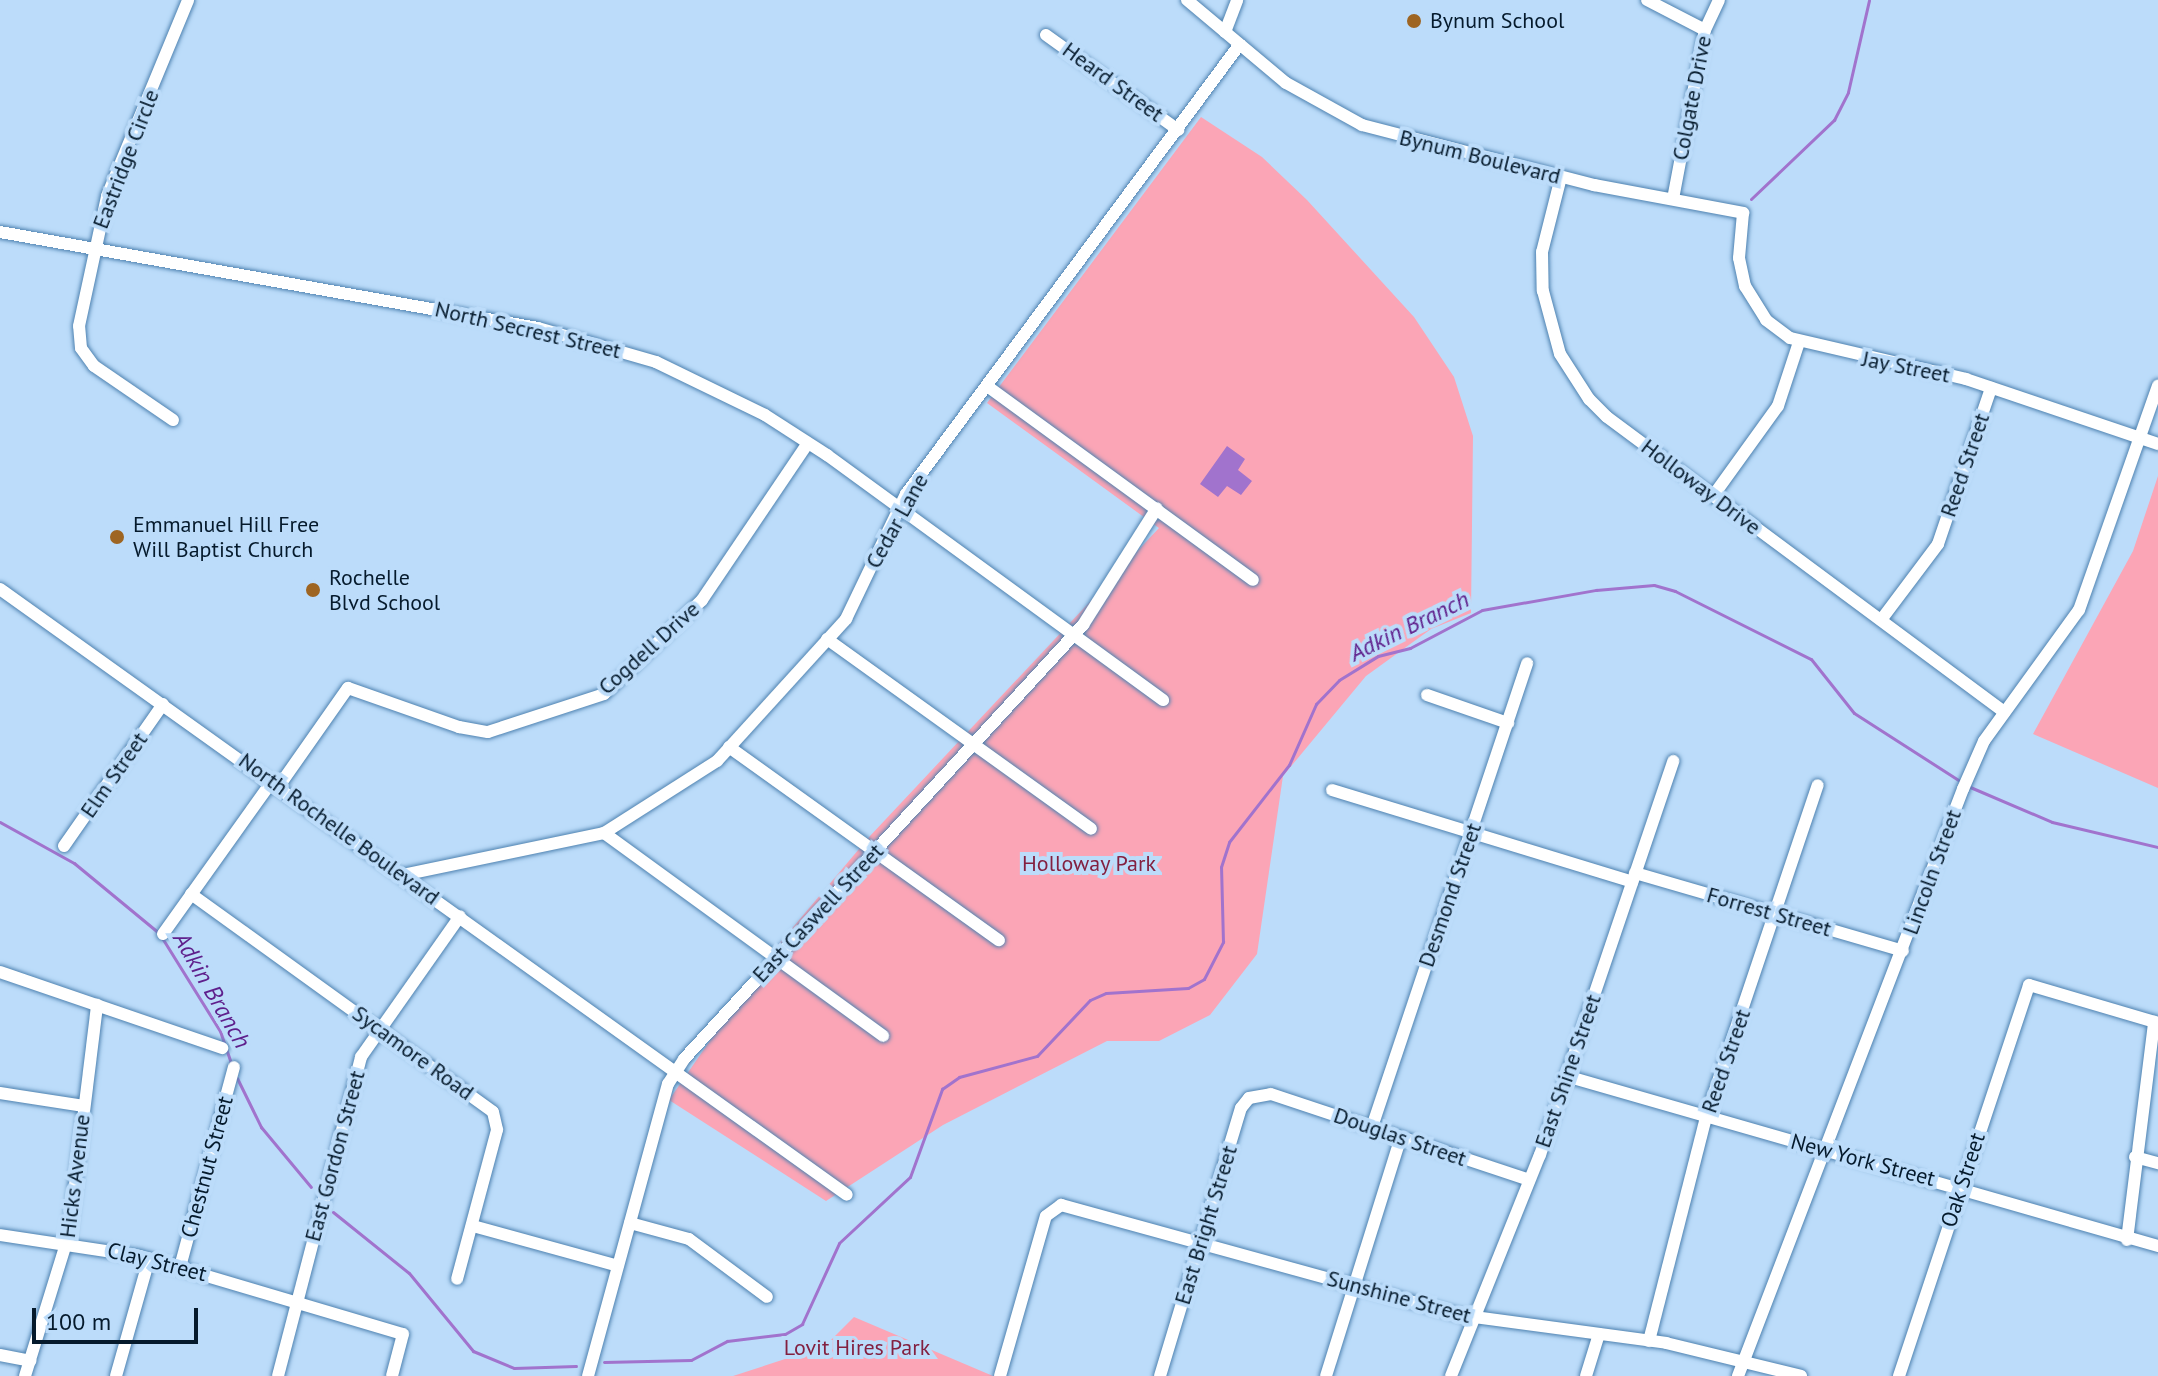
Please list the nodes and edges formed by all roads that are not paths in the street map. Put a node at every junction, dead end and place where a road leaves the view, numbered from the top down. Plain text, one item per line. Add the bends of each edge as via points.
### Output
1 (188, 0) edge
2 (1187, 0) edge
3 (1237, 0) edge
4 (1647, 0) edge
5 (1719, 0) edge
6 (1705, 30) junction
7 (1225, 32) junction
8 (1046, 35) dead end
9 (1240, 44) junction
10 (1178, 130) junction
11 (1561, 177) junction
12 (1673, 199) junction
13 (1743, 213) joint
14 (0, 232) edge
15 (94, 248) junction
16 (1799, 342) junction
17 (987, 386) junction
18 (2158, 386) edge
19 (1991, 388) junction
20 (173, 420) dead end
21 (2140, 438) junction
22 (808, 443) junction
23 (2158, 444) edge
24 (1713, 496) junction
25 (900, 508) junction
26 (1157, 508) junction
27 (1253, 580) dead end
28 (0, 589) edge
29 (1881, 620) junction
30 (1074, 635) junction
31 (827, 639) junction
32 (1527, 663) dead end
33 (1427, 695) dead end
34 (1163, 700) dead end
35 (163, 704) junction
36 (2004, 712) junction
37 (1508, 723) junction
38 (975, 744) junction
39 (729, 747) junction
40 (1673, 761) dead end
41 (275, 783) junction
42 (1818, 785) dead end
43 (1332, 790) dead end
44 (1091, 829) dead end
45 (604, 833) junction
46 (1470, 835) junction
47 (64, 846) dead end
48 (875, 851) junction
49 (403, 875) junction
50 (1633, 877) junction
51 (191, 894) junction
52 (1775, 915) junction
53 (460, 916) junction
54 (163, 934) dead end
55 (999, 940) dead end
56 (1903, 951) junction
57 (777, 959) junction
58 (0, 972) edge
59 (97, 1005) junction
60 (2156, 1022) edge
61 (380, 1029) junction
62 (883, 1036) dead end
63 (222, 1048) dead end
64 (234, 1067) dead end
65 (676, 1071) junction
66 (1566, 1076) junction
67 (0, 1093) edge
68 (1271, 1094) joint
69 (84, 1106) junction
70 (1706, 1117) junction
71 (1372, 1127) junction
72 (1401, 1137) junction
73 (1826, 1150) junction
74 (2135, 1157) junction
75 (2158, 1163) edge
76 (1529, 1180) junction
77 (1960, 1187) junction
78 (847, 1195) dead end
79 (630, 1223) junction
80 (473, 1226) junction
81 (0, 1235) edge
82 (2127, 1240) junction
83 (68, 1241) junction
84 (1201, 1241) junction
85 (2158, 1246) edge
86 (149, 1259) junction
87 (618, 1266) junction
88 (180, 1267) junction
89 (457, 1279) dead end
90 (1352, 1285) junction
91 (767, 1297) dead end
92 (298, 1300) junction
93 (1473, 1317) junction
94 (1599, 1334) junction
95 (1649, 1341) junction
96 (0, 1355) edge
97 (1743, 1360) junction
98 (30, 1361) junction
99 (25, 1376) edge
100 (116, 1376) edge
101 (278, 1376) edge
102 (392, 1376) edge
103 (588, 1376) edge
104 (1000, 1376) edge
105 (1160, 1376) edge
106 (1326, 1376) edge
107 (1451, 1376) edge
108 (1586, 1376) edge
109 (1738, 1376) edge
110 (1801, 1376) edge
111 (1899, 1376) edge

1 - 15 street, Eastridge Circle via 107,196
2 - 7 street
3 - 7 street
4 - 6 street
5 - 6 street, Colgate Drive
6 - 12 street, Colgate Drive
7 - 9 street
8 - 10 street, Heard Street
9 - 10 street, Cedar Lane
9 - 11 street, Bynum Boulevard via 1313,102 1362,125
10 - 17 street, Cedar Lane
11 - 12 street, Bynum Boulevard
11 - 24 street, Holloway Drive via 1542,264 1545,304 1560,354 1607,417
12 - 13 street, Bynum Boulevard
13 - 16 street, Jay Street via 1739,258 1745,286 1773,327
14 - 15 street, North Secrest Street
15 - 20 street, Eastridge Circle via 79,326 81,348 94,366
15 - 22 street, North Secrest Street via 471,315 613,347 708,384
16 - 19 street, Jay Street
16 - 24 street via 1778,406
17 - 25 street, Cedar Lane
17 - 26 street
18 - 21 street, Lincoln Street
19 - 21 street, Jay Street
19 - 29 street, Reed Street via 1938,544
21 - 23 street, Jay Street
21 - 36 street, Lincoln Street via 2079,610
22 - 25 street, North Secrest Street
22 - 41 street, Cogdell Drive via 702,600 604,694 488,732 348,688
24 - 29 street, Holloway Drive
25 - 30 street, North Secrest Street
25 - 31 street, Cedar Lane via 846,619
26 - 27 street
26 - 30 street, East Caswell Street
28 - 35 street, North Rochelle Boulevard
29 - 36 street, Holloway Drive
30 - 34 street, North Secrest Street
30 - 38 street, East Caswell Street
31 - 38 street
31 - 39 street, Cedar Lane
32 - 37 street, Desmond Street
33 - 37 street
35 - 41 street, North Rochelle Boulevard
35 - 47 street, Elm Street
36 - 56 street, Lincoln Street via 1966,783
37 - 46 street, Desmond Street
38 - 44 street
38 - 48 street, East Caswell Street
39 - 45 street, Cedar Lane via 717,761
39 - 48 street
40 - 50 street, East Shine Street
41 - 49 street, North Rochelle Boulevard
41 - 51 street
42 - 52 street, Reed Street
43 - 46 street, Forrest Street
45 - 49 street, Cedar Lane
45 - 57 street
46 - 50 street, Forrest Street
46 - 71 street, Desmond Street
48 - 55 street
48 - 57 street, East Caswell Street
49 - 53 street, North Rochelle Boulevard
50 - 52 street, Forrest Street
50 - 66 street, East Shine Street
51 - 54 street
51 - 61 street, Sycamore Road
52 - 56 street, Forrest Street
52 - 70 street, Reed Street
53 - 61 street, East Gordon Street
53 - 65 street, North Rochelle Boulevard
56 - 73 street, Lincoln Street
57 - 62 street
57 - 65 street, East Caswell Street
58 - 59 street
59 - 63 street
59 - 69 street, Hicks Avenue
60 - 74 street
60 - 77 street, Oak Street via 2029,985
61 - 80 street, Sycamore Road via 493,1112 497,1130
61 - 92 street, East Gordon Street via 361,1057
64 - 88 street, Chestnut Street
65 - 78 street, North Rochelle Boulevard
65 - 79 street, East Caswell Street
66 - 70 street, New York Street
66 - 76 street, East Shine Street
67 - 69 street
68 - 71 street, Douglas Street
68 - 84 street, East Bright Street via 1249,1098 1241,1108
69 - 83 street, Hicks Avenue
70 - 73 street, New York Street
70 - 95 street, Reed Street
71 - 72 street, Douglas Street
72 - 76 street, Douglas Street
72 - 90 street
73 - 77 street, New York Street
73 - 97 street, Lincoln Street
74 - 75 street
74 - 82 street
76 - 93 street, East Shine Street
77 - 82 street, New York Street
77 - 111 street, Oak Street
79 - 87 street, East Caswell Street
79 - 91 street via 689,1239
80 - 87 street
80 - 89 street, Sycamore Road
81 - 83 street, Clay Street
82 - 85 street, New York Street
83 - 86 street, Clay Street
83 - 98 street, Hicks Avenue
84 - 90 street, Sunshine Street
84 - 104 street, Sunshine Street via 1061,1205 1046,1216
84 - 105 street, East Bright Street
86 - 88 street, Clay Street
86 - 100 street
87 - 103 street, East Caswell Street
88 - 92 street, Clay Street
90 - 93 street, Sunshine Street
90 - 106 street
92 - 101 street, East Gordon Street
92 - 102 street, Clay Street via 403,1334
93 - 94 street, Sunshine Street
93 - 107 street, East Shine Street
94 - 95 street, Sunshine Street
94 - 108 street
95 - 97 street, Sunshine Street
96 - 98 street
97 - 109 street, Lincoln Street
97 - 110 street, Sunshine Street
98 - 99 street, Hicks Avenue

